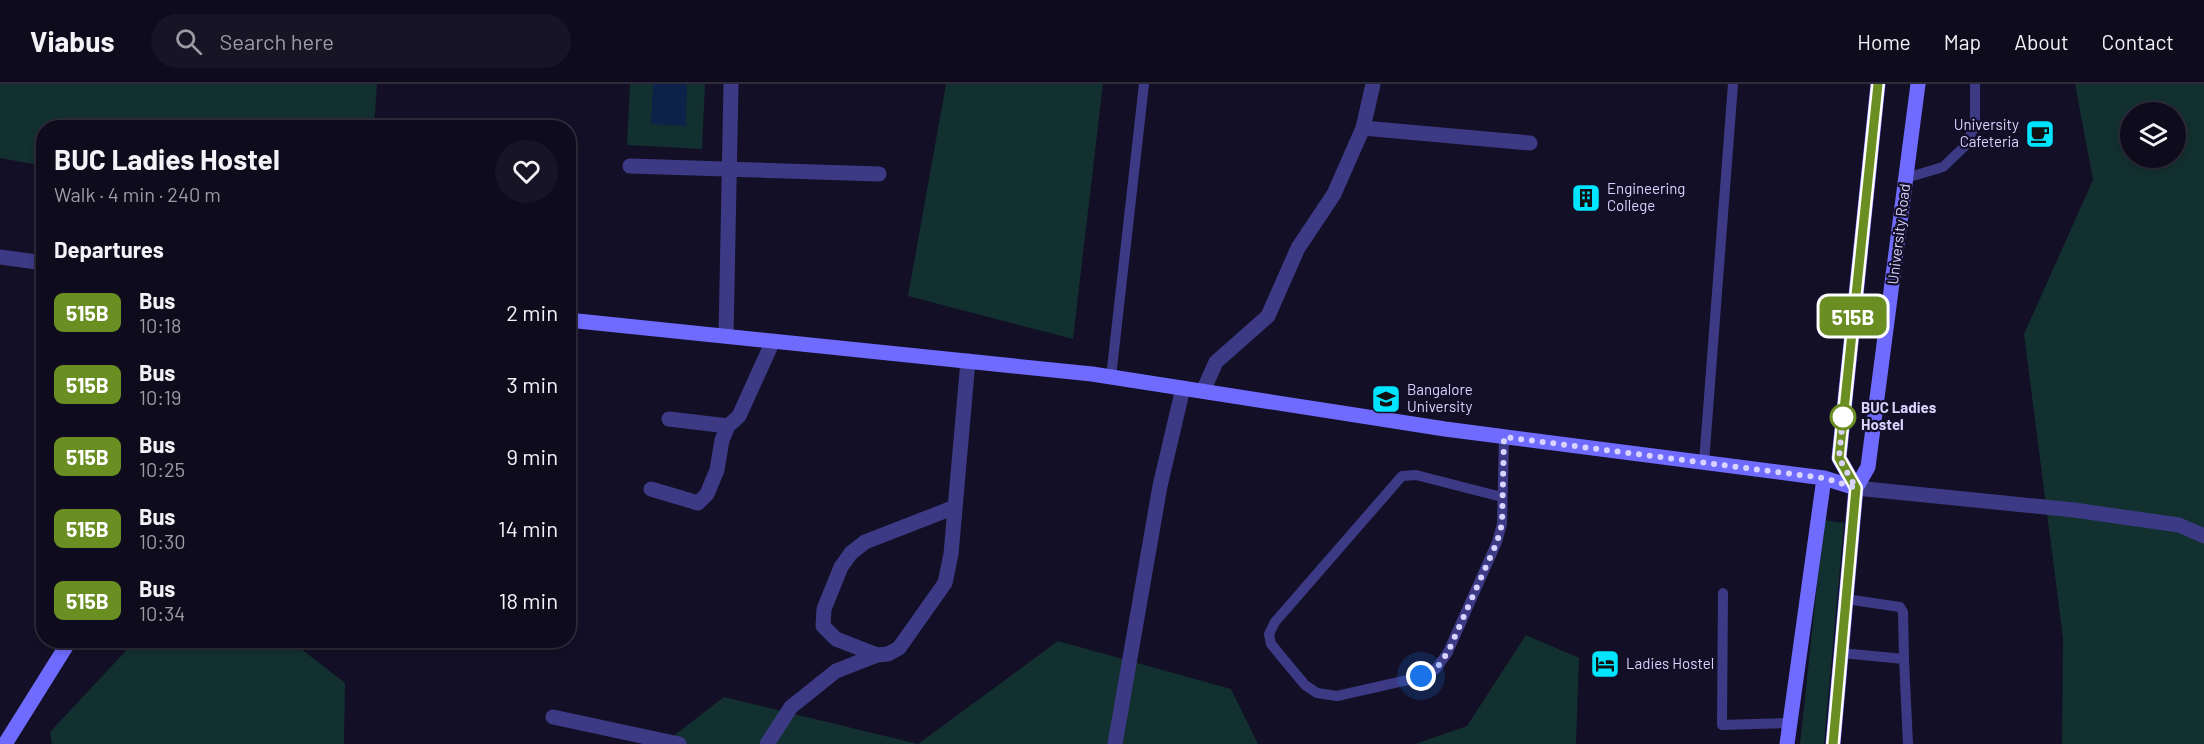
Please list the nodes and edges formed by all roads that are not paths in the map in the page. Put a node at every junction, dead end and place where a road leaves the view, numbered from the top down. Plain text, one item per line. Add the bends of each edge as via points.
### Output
1 (731, 84) edge
2 (1144, 84) edge
3 (1373, 84) edge
4 (1733, 84) edge
5 (1878, 84) edge
6 (1918, 84) edge
7 (1975, 84) edge
8 (1363, 128) junction
9 (1530, 143) dead end
10 (630, 166) dead end
11 (729, 168) junction
12 (879, 174) dead end
13 (1906, 178) junction
14 (0, 257) edge
15 (36, 262) edge
16 (576, 321) edge
17 (726, 336) junction
18 (773, 341) junction
19 (968, 361) junction
20 (1111, 377) junction
21 (1183, 388) junction
22 (1203, 391) junction
23 (669, 419) dead end
24 (728, 426) junction
25 (1504, 437) junction
26 (1704, 462) junction
27 (1824, 478) junction
28 (1856, 488) junction
29 (651, 489) dead end
30 (1502, 497) junction
31 (955, 507) junction
32 (2204, 536) edge
33 (1723, 593) dead end
34 (1846, 599) junction
35 (65, 648) edge
36 (1841, 653) junction
37 (877, 655) junction
38 (1904, 659) junction
39 (553, 717) dead end
40 (1789, 723) junction
41 (5, 744) edge
42 (679, 744) edge
43 (767, 744) edge
44 (1114, 744) edge
45 (1787, 744) edge
46 (1833, 744) edge
47 (1908, 744) edge

1 - 11 street
2 - 20 lane
3 - 8 street
4 - 26 lane
5 - 28 street via 1839,458
6 - 13 street, University Road
7 - 13 lane via 1975,126 1964,147 1943,167
8 - 9 street
8 - 22 street via 1334,194 1298,248 1268,316 1216,362
10 - 11 street
11 - 12 street
11 - 17 street
13 - 28 street, University Road via 1868,467
14 - 15 street
16 - 17 street
17 - 18 street
18 - 19 street
18 - 24 street via 739,416
19 - 20 street
19 - 31 street
20 - 21 street
21 - 22 street
21 - 44 street via 1160,486
22 - 25 street
23 - 24 street
24 - 29 street via 717,470 707,494 698,503
25 - 26 street
25 - 30 lane
26 - 27 street
27 - 28 street
27 - 40 street
28 - 32 street via 2074,510 2179,525
28 - 34 street, University Road
30 - 30 lane via 1497,542 1448,652 1436,669 1337,696 1317,693 1305,685 1271,644 1269,634 1275,622 1402,476 1416,475
31 - 37 street via 945,583 899,648
31 - 37 street via 865,542 841,567 824,609 823,626 836,639
33 - 40 lane via 1722,725
34 - 36 street, University Road
34 - 38 lane via 1900,607 1904,612
35 - 41 street
36 - 38 lane
36 - 46 street, University Road
37 - 43 street via 836,671 791,707
38 - 47 lane
39 - 42 street
40 - 45 street

